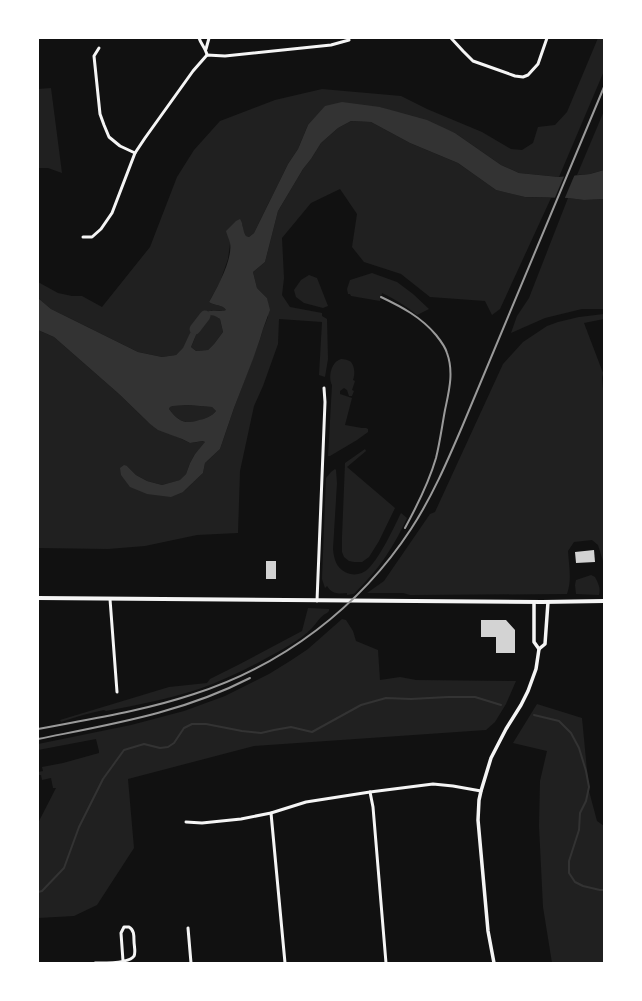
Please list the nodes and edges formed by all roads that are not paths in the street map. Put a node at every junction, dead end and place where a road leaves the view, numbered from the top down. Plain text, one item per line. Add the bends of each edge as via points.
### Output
1 (199, 38) edge
2 (209, 38) edge
3 (451, 38) edge
4 (547, 38) edge
5 (349, 40) dead end
6 (99, 48) dead end
7 (206, 49) junction
8 (207, 55) junction
9 (135, 153) junction
10 (83, 237) dead end
11 (324, 388) dead end
12 (38, 598) edge
13 (110, 599) junction
14 (317, 601) junction
15 (604, 601) edge
16 (534, 602) junction
17 (548, 602) junction
18 (538, 649) junction
19 (117, 692) dead end
20 (481, 791) junction
21 (370, 792) junction
22 (271, 813) junction
23 (186, 822) dead end
24 (188, 928) dead end
25 (123, 962) junction
26 (95, 963) edge
27 (191, 963) edge
28 (285, 963) edge
29 (386, 963) edge
30 (494, 963) edge

1 - 7 street
2 - 7 street
3 - 4 street via 473,61 523,77 538,64
5 - 8 street via 225,56
6 - 9 street via 94,56 100,114 109,137
7 - 8 street
8 - 9 street
9 - 10 street via 112,213 101,229 92,236
11 - 14 street via 326,400
12 - 13 main road
13 - 14 main road
13 - 19 street
14 - 16 main road
15 - 17 main road
16 - 17 main road
16 - 18 street via 534,642
17 - 18 street via 545,644
18 - 20 street via 536,669 528,691 497,744
20 - 21 street via 433,784
20 - 30 street via 478,820 488,931
21 - 22 street via 306,802
21 - 29 street
22 - 23 street via 241,819
22 - 28 street
24 - 27 street
25 - 25 street via 121,933 124,927 129,927 133,933 135,951 131,959
25 - 26 street

